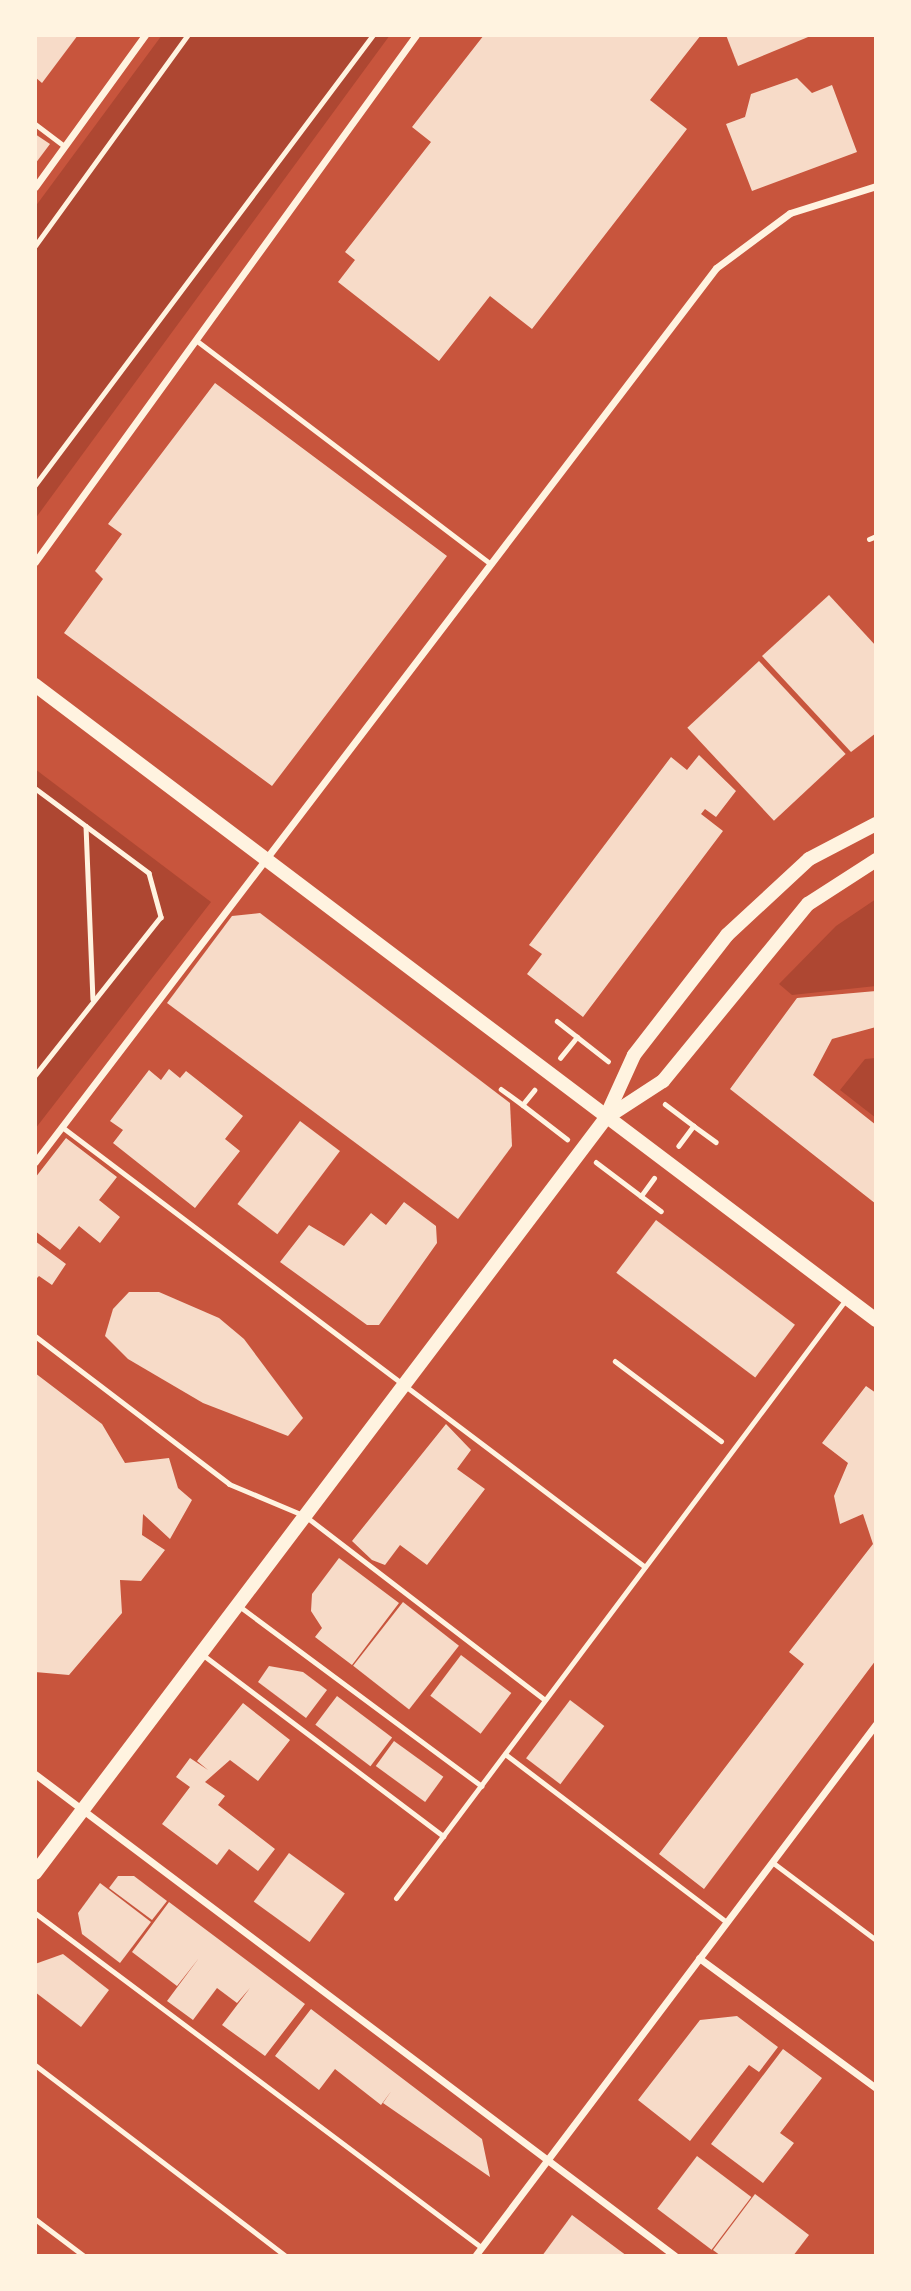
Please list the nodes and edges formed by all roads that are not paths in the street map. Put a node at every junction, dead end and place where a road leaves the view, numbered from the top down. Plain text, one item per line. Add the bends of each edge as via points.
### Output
1 (145, 35) edge
2 (416, 35) edge
3 (35, 124) edge
4 (64, 146) junction
5 (876, 186) edge
6 (35, 187) edge
7 (197, 341) junction
8 (876, 537) edge
9 (869, 539) dead end
10 (35, 562) edge
11 (488, 562) junction
12 (35, 685) edge
13 (876, 824) edge
14 (262, 859) junction
15 (876, 860) edge
16 (605, 1119) junction
17 (62, 1127) junction
18 (35, 1162) edge
19 (847, 1298) junction
20 (876, 1320) edge
21 (35, 1336) edge
22 (404, 1384) junction
23 (305, 1516) junction
24 (645, 1567) junction
25 (238, 1605) junction
26 (201, 1654) junction
27 (545, 1700) junction
28 (876, 1724) edge
29 (505, 1754) junction
30 (35, 1774) edge
31 (481, 1786) junction
32 (83, 1810) junction
33 (443, 1836) junction
34 (772, 1862) junction
35 (35, 1873) edge
36 (397, 1898) dead end
37 (35, 1913) edge
38 (726, 1923) junction
39 (876, 1940) edge
40 (699, 1958) junction
41 (35, 2065) edge
42 (876, 2088) edge
43 (547, 2161) junction
44 (35, 2219) edge
45 (481, 2247) junction
46 (84, 2256) edge
47 (286, 2256) edge
48 (475, 2256) edge
49 (675, 2256) edge

1 - 4 street
2 - 7 street
3 - 4 lane
4 - 6 street
5 - 11 street via 790,214 716,268
7 - 10 street
7 - 11 lane
8 - 9 lane
11 - 14 street
12 - 14 main road
13 - 16 main road via 809,859 727,935 634,1055
14 - 16 main road
14 - 17 street
15 - 16 main road via 808,904 663,1081
16 - 19 main road
16 - 22 main road
17 - 18 street
17 - 22 lane
19 - 20 main road
19 - 24 lane
21 - 23 lane via 229,1484
22 - 23 main road
22 - 24 lane
23 - 25 main road
23 - 27 lane
24 - 27 lane
25 - 26 main road
25 - 31 lane
26 - 32 main road
26 - 33 lane
27 - 29 lane
28 - 34 street
29 - 31 lane
29 - 38 lane
30 - 32 street
31 - 33 lane
32 - 35 main road
32 - 43 street
33 - 36 lane
34 - 38 street
34 - 39 lane
37 - 45 lane
38 - 40 street
40 - 42 street
40 - 43 street
41 - 47 lane
43 - 45 street
43 - 49 street
44 - 46 lane
45 - 48 street

